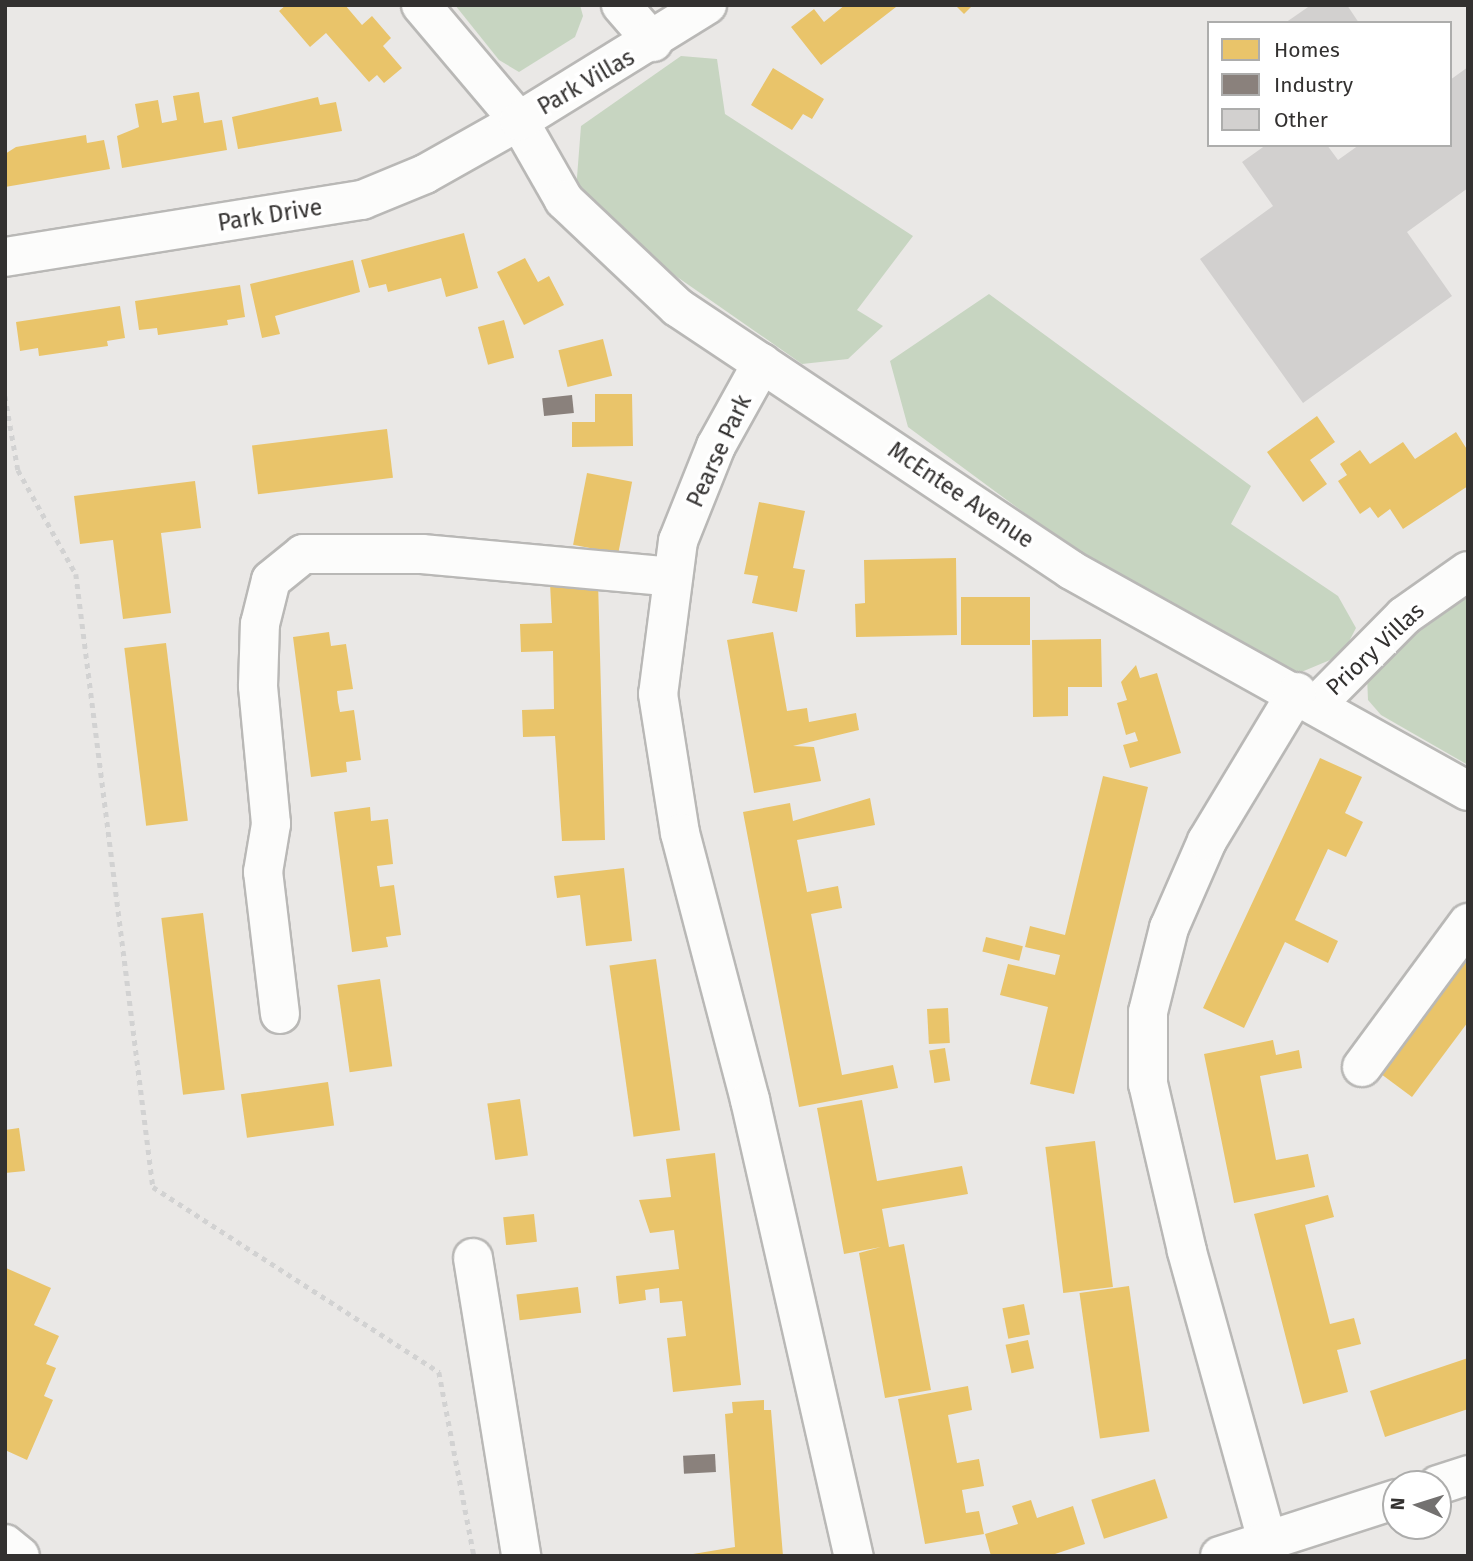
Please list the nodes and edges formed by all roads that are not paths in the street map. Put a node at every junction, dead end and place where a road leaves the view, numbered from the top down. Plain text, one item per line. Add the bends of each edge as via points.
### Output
1 (421, 5) edge
2 (621, 5) edge
3 (707, 5) edge
4 (653, 42) junction
5 (519, 121) junction
6 (5, 257) edge
7 (762, 363) junction
8 (676, 559) junction
9 (1468, 571) edge
10 (1307, 697) junction
11 (1468, 792) edge
12 (1468, 923) edge
13 (280, 1014) dead end
14 (1362, 1067) dead end
15 (473, 1258) dead end
16 (1382, 1504) edge
17 (1267, 1541) junction
18 (5, 1544) edge
19 (20, 1556) edge
20 (521, 1556) edge
21 (854, 1556) edge
22 (1220, 1556) edge

1 - 5 street, McEntee Avenue
2 - 4 street, Park Villas
3 - 4 street, Park Villas
4 - 5 street, Park Villas
5 - 6 street, Park Drive via 425,174 362,200
5 - 7 street, McEntee Avenue via 564,200 632,271
7 - 8 street, Pearse Park via 716,446
7 - 10 street, McEntee Avenue via 1071,570
8 - 13 street via 303,554 271,580 260,624 258,686 271,824 263,872
8 - 21 street, Pearse Park via 658,694 662,753
9 - 10 street, Priory Villas via 1404,616
10 - 11 street, McEntee Avenue
10 - 17 street, Priory Villas via 1207,841 1169,928 1147,1013 1151,1097
12 - 14 street
15 - 20 street
16 - 17 street
17 - 22 street
18 - 19 street

